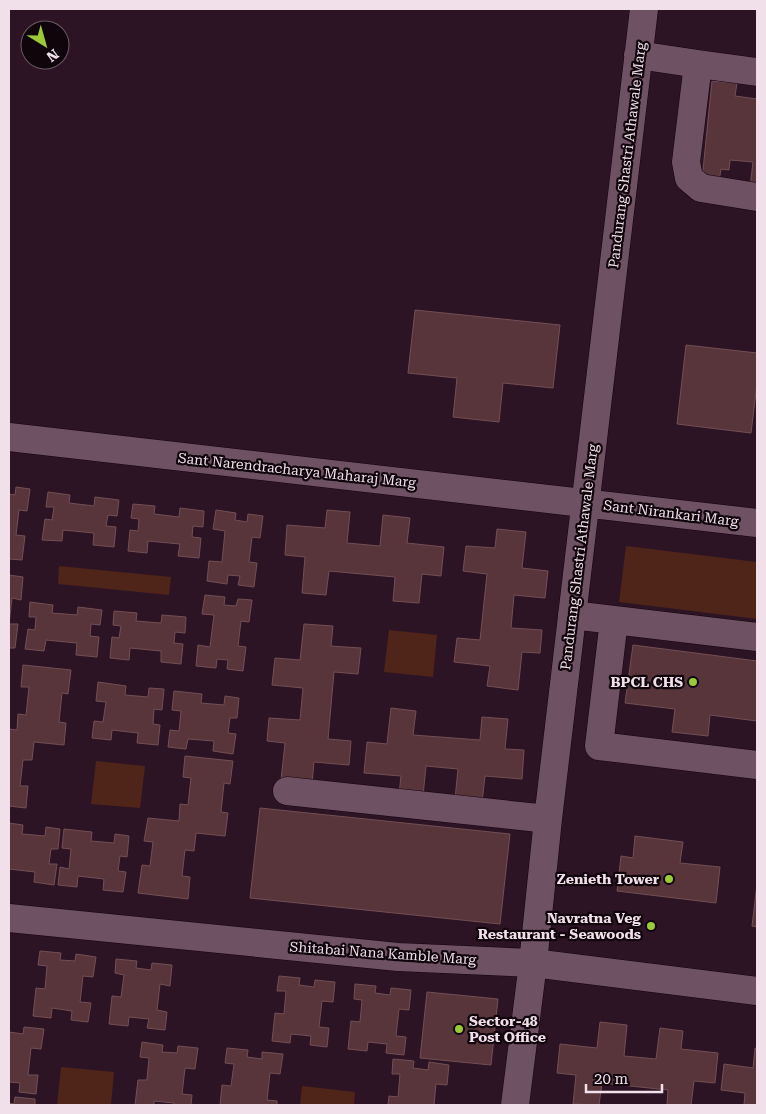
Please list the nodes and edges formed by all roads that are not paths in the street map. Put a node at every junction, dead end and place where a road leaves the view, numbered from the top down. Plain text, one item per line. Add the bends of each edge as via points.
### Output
1 (644, 9) edge
2 (638, 55) junction
3 (698, 64) junction
4 (757, 72) edge
5 (757, 197) edge
6 (9, 438) edge
7 (585, 502) junction
8 (757, 523) edge
9 (572, 615) junction
10 (614, 620) junction
11 (757, 637) edge
12 (757, 765) edge
13 (286, 791) dead end
14 (548, 819) junction
15 (9, 918) edge
16 (533, 963) junction
17 (757, 991) edge
18 (515, 1105) edge

1 - 2 street, Pandurang Shastri Athawale Marg
2 - 3 street
2 - 7 street, Pandurang Shastri Athawale Marg
3 - 4 street
3 - 5 street via 686,162 689,178 701,188
6 - 7 street, Sant Narendracharya Maharaj Marg
7 - 8 street, Sant Nirankari Marg
7 - 9 street, Pandurang Shastri Athawale Marg
9 - 10 street
9 - 14 street, Pandurang Shastri Athawale Marg
10 - 11 street
10 - 12 street via 598,746
13 - 14 street
14 - 16 street, Pandurang Shastri Athawale Marg
15 - 16 street, Shitabai Nana Kamble Marg via 398,957
16 - 17 street, Shitabai Nana Kamble Marg
16 - 18 street, Pandurang Shastri Athawale Marg

